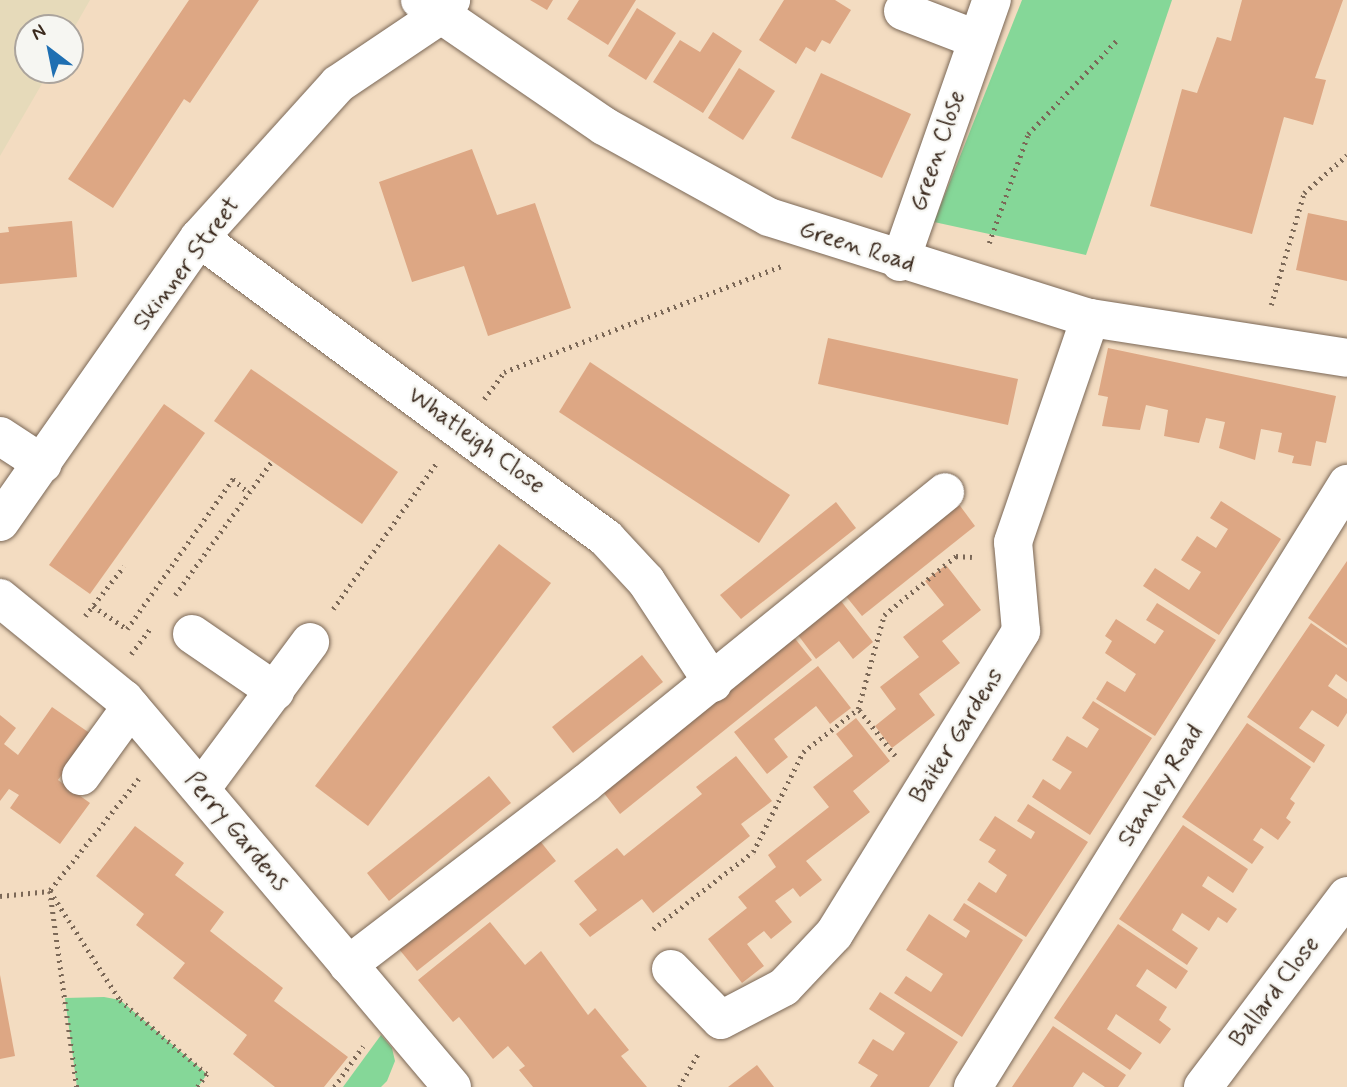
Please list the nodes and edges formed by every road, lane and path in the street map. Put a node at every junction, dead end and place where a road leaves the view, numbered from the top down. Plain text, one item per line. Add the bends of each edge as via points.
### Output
1 (992, 0) edge
2 (438, 5) edge
3 (903, 11) dead end
4 (976, 39) junction
5 (1116, 41) dead end
6 (1347, 155) edge
7 (800, 228) junction
8 (199, 238) junction
9 (900, 262) junction
10 (975, 284) junction
11 (1090, 318) junction
12 (1260, 344) junction
13 (1347, 358) edge
14 (460, 430) junction
15 (0, 436) edge
16 (272, 461) dead end
17 (43, 464) junction
18 (1347, 484) edge
19 (248, 492) junction
20 (945, 492) dead end
21 (0, 522) edge
22 (1015, 562) junction
23 (124, 566) dead end
24 (0, 598) edge
25 (170, 602) dead end
26 (93, 606) junction
27 (154, 623) dead end
28 (192, 634) dead end
29 (310, 642) joint
30 (59, 646) junction
31 (713, 683) junction
32 (275, 691) junction
33 (119, 696) junction
34 (858, 709) junction
35 (165, 747) junction
36 (80, 776) dead end
37 (201, 789) junction
38 (923, 790) junction
39 (50, 891) junction
40 (1347, 896) edge
41 (0, 897) edge
42 (348, 965) junction
43 (671, 968) joint
44 (436, 1082) edge
45 (77, 1087) edge
46 (198, 1087) edge
47 (973, 1087) edge
48 (1203, 1087) edge

1 - 4 street, Green Close
2 - 7 street, Green Road via 604,126 769,218
2 - 8 street, Skinner Street via 338,84
3 - 4 street
4 - 9 street, Green Close
5 - 10 path via 1028,134
6 - 12 path via 1304,193
7 - 9 street, Green Road
7 - 14 path via 782,268 504,372
8 - 14 street, Whatleigh Close
8 - 17 street, Skinner Street
9 - 10 street, Green Road
10 - 11 street, Green Road
11 - 12 street, Green Road
11 - 22 street, Baiter Gardens via 1013,541
12 - 13 street, Green Road
14 - 29 path
14 - 31 street, Whatleigh Close via 607,538 646,581
15 - 17 street
16 - 19 path
17 - 21 street, Skinner Street
18 - 47 street, Stanley Road
19 - 25 path
19 - 26 path via 233,480 127,629
20 - 31 street
22 - 34 path via 956,556 884,615
22 - 38 street, Baiter Gardens via 1021,631
23 - 26 path
24 - 30 street, Perry Gardens
26 - 30 path
27 - 33 path
28 - 32 street
29 - 32 street
30 - 33 street, Perry Gardens
31 - 42 street
32 - 37 street
33 - 35 street, Perry Gardens
33 - 36 street
34 - 38 path
34 - 43 path via 803,752 753,852 644,936
35 - 37 street, Perry Gardens
35 - 39 path
37 - 42 street, Perry Gardens
38 - 43 street, Baiter Gardens via 834,934 784,987 721,1020
39 - 41 path
39 - 45 path
39 - 46 path via 120,1000 206,1074
40 - 48 street, Ballard Close
42 - 44 street, Perry Gardens

